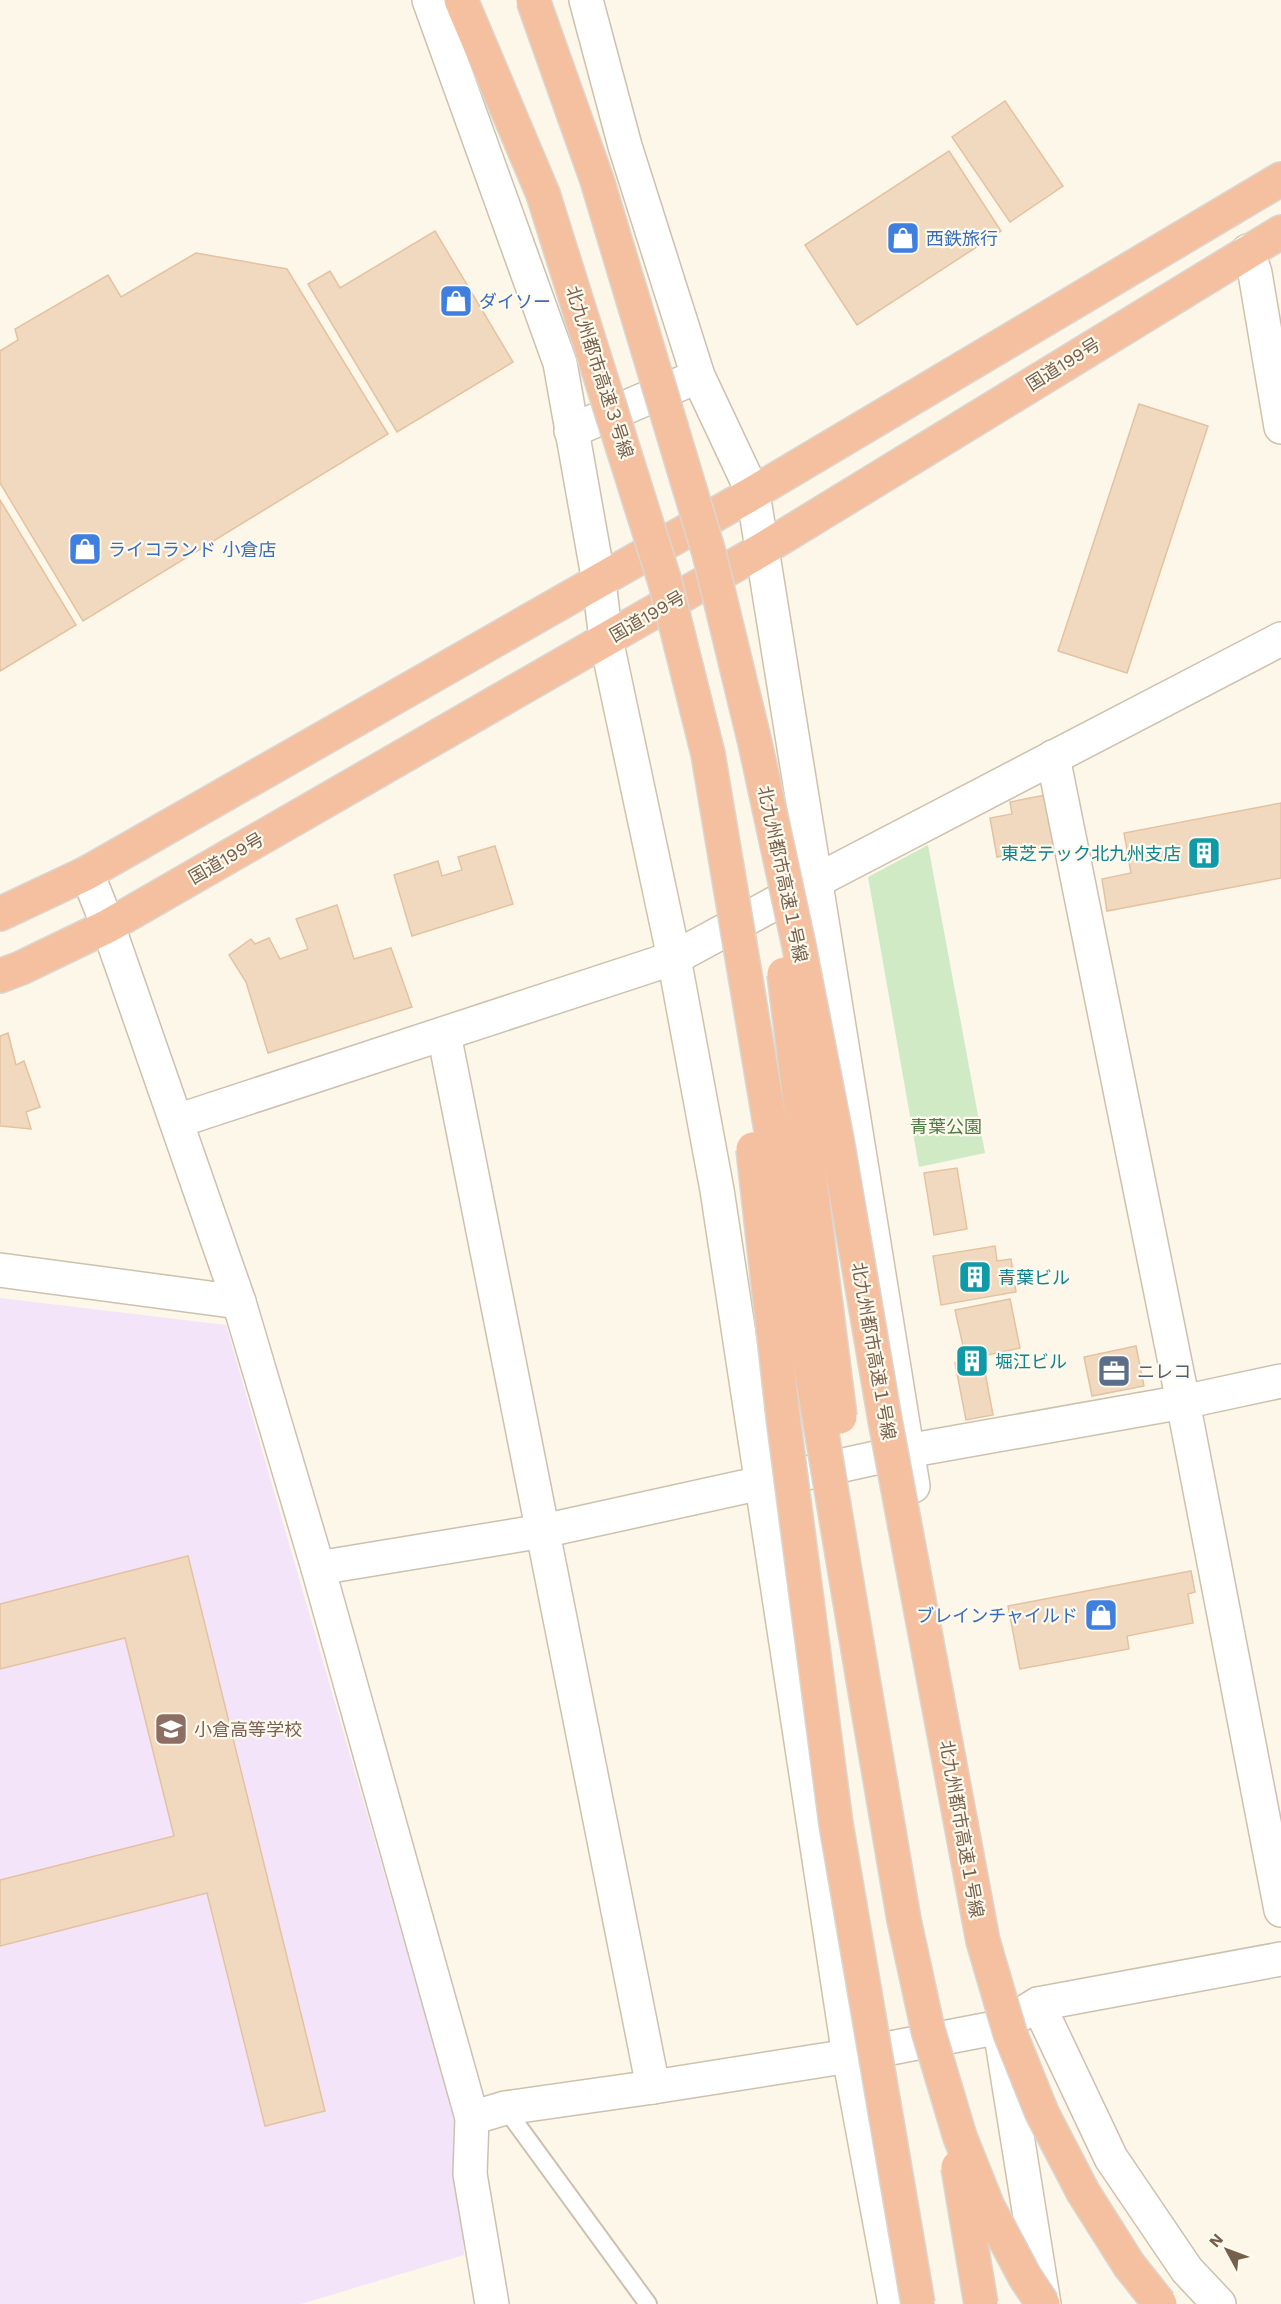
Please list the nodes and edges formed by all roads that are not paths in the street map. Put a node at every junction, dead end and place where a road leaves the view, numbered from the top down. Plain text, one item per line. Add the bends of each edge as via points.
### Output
1 (429, 0) edge
2 (461, 0) edge
3 (476, 0) edge
4 (533, 0) edge
5 (546, 0) edge
6 (586, 0) edge
7 (1281, 179) edge
8 (597, 180) junction
9 (543, 194) junction
10 (1281, 232) edge
11 (1248, 251) junction
12 (698, 376) junction
13 (1281, 427) edge
14 (570, 431) junction
15 (753, 493) junction
16 (763, 549) junction
17 (599, 582) junction
18 (606, 639) junction
19 (1281, 639) edge
20 (754, 743) junction
21 (708, 754) junction
22 (1053, 757) junction
23 (87, 873) junction
24 (816, 881) junction
25 (0, 914) edge
26 (108, 926) junction
27 (674, 958) junction
28 (0, 976) edge
29 (444, 1034) junction
30 (177, 1121) junction
31 (0, 1270) edge
32 (238, 1302) junction
33 (1281, 1382) edge
34 (1183, 1402) junction
35 (907, 1451) junction
36 (762, 1483) junction
37 (543, 1531) junction
38 (318, 1568) junction
39 (1281, 1910) edge
40 (1281, 1959) edge
41 (1038, 2004) junction
42 (1000, 2027) junction
43 (849, 2056) junction
44 (653, 2087) junction
45 (505, 2108) junction
46 (472, 2118) junction
47 (492, 2304) edge
48 (648, 2304) edge
49 (895, 2304) edge
50 (918, 2304) edge
51 (981, 2304) edge
52 (1043, 2304) edge
53 (1160, 2304) edge
54 (1219, 2304) edge

1 - 14 street via 560,363
2 - 9 highway, 北九州都市高速３号線
3 - 9 highway
4 - 8 highway, bridge
5 - 8 highway, bridge
6 - 12 street via 625,146
7 - 15 highway
8 - 20 highway, bridge via 710,554
9 - 21 highway, 北九州都市高速３号線, bridge via 665,582
10 - 11 highway, 国道199号
11 - 13 street
11 - 16 highway, 国道199号
12 - 14 street
12 - 15 street
14 - 17 street
15 - 16 street
15 - 17 highway
16 - 18 highway, 国道199号
16 - 24 street
17 - 18 street
17 - 23 highway
18 - 26 highway, 国道199号
18 - 27 street
19 - 22 street
20 - 51 highway, 北九州都市高速１号線, bridge via 841,1421
20 - 53 highway, 北九州都市高速１号線, bridge via 837,1140 982,1941 1010,2033 1042,2113 1083,2192 1129,2265
21 - 50 highway, bridge via 783,1417 836,1824
21 - 52 highway, bridge via 904,1920 923,2008 960,2137 988,2207
22 - 24 street
22 - 34 street
23 - 25 highway
23 - 26 street
24 - 27 street
24 - 35 street
26 - 28 highway, 国道199号
26 - 30 street
27 - 29 street
27 - 36 street via 717,1190
29 - 30 street
29 - 37 street
30 - 32 street
31 - 32 street
32 - 38 street
33 - 34 street
34 - 35 street
34 - 39 street
35 - 36 street
35 - 42 street
36 - 37 street
36 - 43 street
37 - 38 street
37 - 44 street
38 - 46 street
40 - 41 street
41 - 42 street
41 - 54 street via 1111,2158 1187,2270
42 - 43 street
42 - 52 street
43 - 44 street
43 - 49 street
44 - 45 street
45 - 46 street
45 - 48 lane
46 - 47 street via 470,2174

